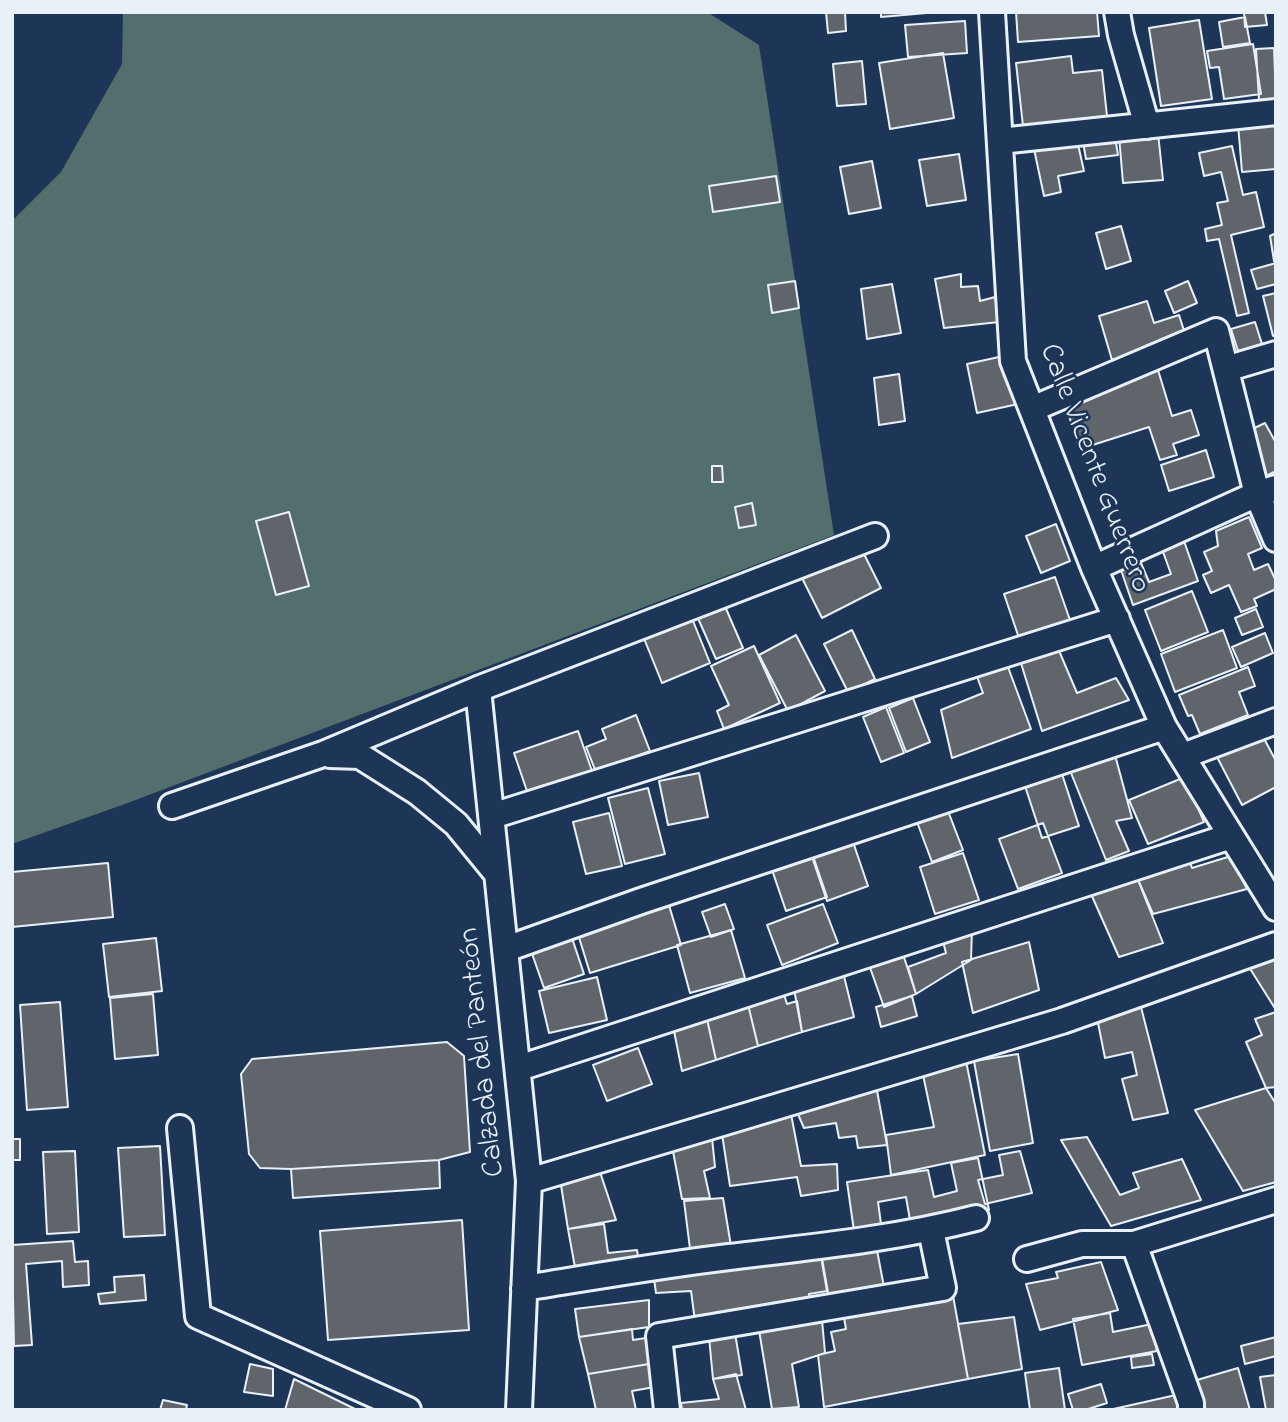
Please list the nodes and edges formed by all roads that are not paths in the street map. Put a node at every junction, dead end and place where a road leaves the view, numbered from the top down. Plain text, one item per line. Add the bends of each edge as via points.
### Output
1 (992, 12) edge
2 (1117, 12) edge
3 (1276, 112) edge
4 (1147, 126) junction
5 (1000, 141) junction
6 (1276, 354) edge
7 (1226, 369) junction
8 (1032, 409) junction
9 (1266, 491) edge
10 (875, 536) dead end
11 (1276, 539) edge
12 (1094, 568) junction
13 (1117, 619) junction
14 (478, 689) junction
15 (1276, 721) edge
16 (1164, 727) junction
17 (323, 754) junction
18 (1184, 756) junction
19 (172, 806) dead end
20 (492, 816) junction
21 (1231, 836) junction
22 (498, 874) junction
23 (1276, 908) edge
24 (1276, 944) edge
25 (506, 949) junction
26 (519, 1068) junction
27 (180, 1128) dead end
28 (529, 1181) junction
29 (1276, 1200) edge
30 (976, 1218) dead end
31 (931, 1230) junction
32 (1134, 1244) junction
33 (1027, 1259) dead end
34 (524, 1288) junction
35 (408, 1410) edge
36 (519, 1410) edge
37 (667, 1410) edge
38 (1191, 1410) edge

1 - 5 street, Calle Vicente Guerrero
2 - 4 street
3 - 4 street
4 - 5 street
5 - 8 street, Calle Vicente Guerrero via 1013,361
6 - 7 street
7 - 8 street via 1216,331
7 - 9 street
8 - 12 street, Calle Vicente Guerrero
9 - 11 street
9 - 12 street
10 - 14 street
12 - 13 street, Calle Vicente Guerrero
13 - 16 street, Calle Vicente Guerrero
13 - 20 street
14 - 17 street
14 - 20 street, Calzada del Panteón
15 - 18 street
16 - 18 street, Calle Vicente Guerrero
16 - 25 street
17 - 19 street
17 - 22 street via 360,756 417,792 456,824
18 - 21 street, Calle Vicente Guerrero
20 - 22 street, Calzada del Panteón
21 - 23 street, Calle Vicente Guerrero
21 - 26 street
22 - 25 street, Calzada del Panteón
24 - 28 street via 1062,1021
25 - 26 street, Calzada del Panteón
26 - 28 street, Calzada del Panteón
27 - 35 street via 198,1316
28 - 34 street, Calzada del Panteón
29 - 32 street
30 - 31 street
31 - 34 street
31 - 37 street via 943,1288 659,1336
32 - 33 street via 1082,1244
32 - 38 street
34 - 36 street, Calzada del Panteón

